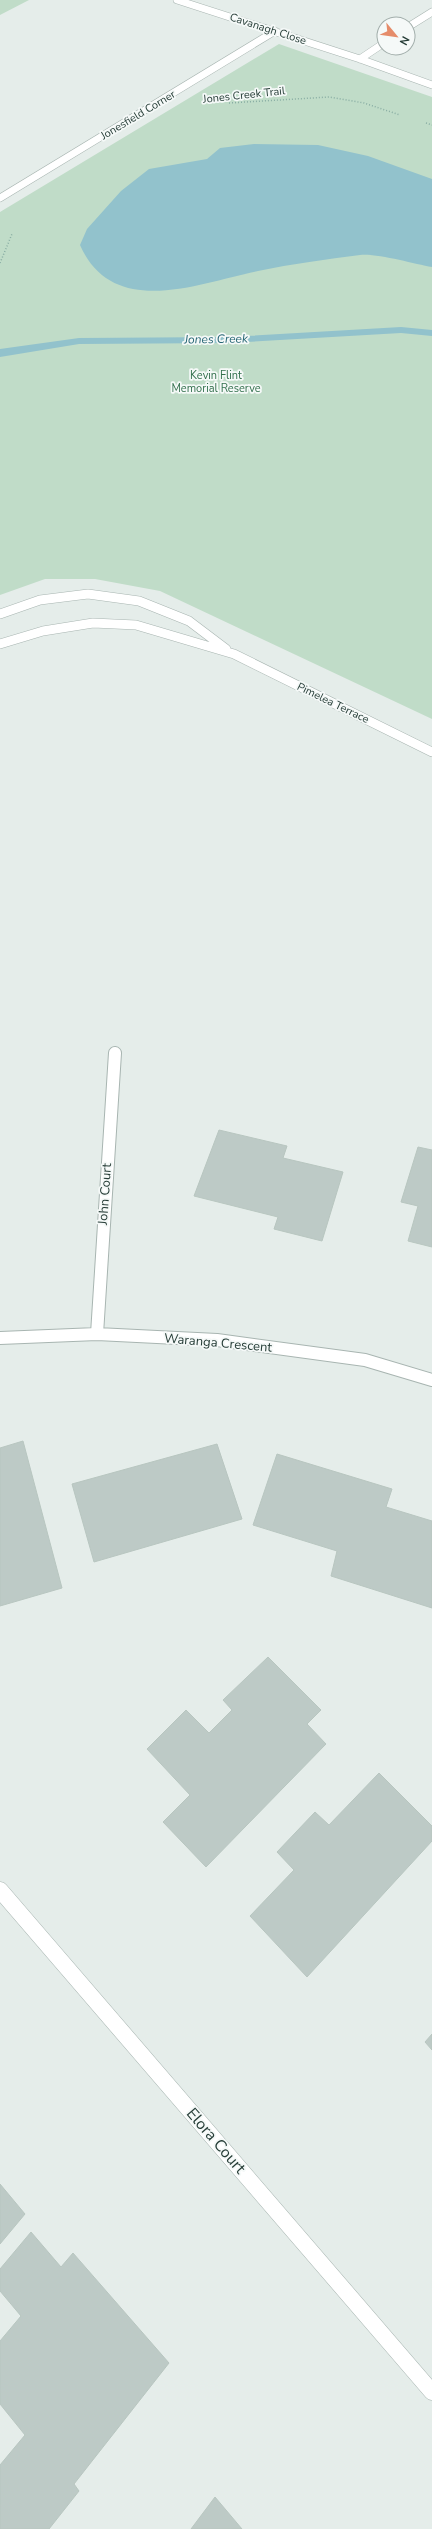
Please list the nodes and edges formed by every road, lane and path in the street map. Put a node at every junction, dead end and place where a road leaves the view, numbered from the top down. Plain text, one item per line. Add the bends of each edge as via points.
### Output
1 (177, 0) edge
2 (432, 12) edge
3 (416, 22) edge
4 (275, 31) junction
5 (376, 48) edge
6 (360, 59) junction
7 (432, 85) edge
8 (227, 103) dead end
9 (402, 115) dead end
10 (424, 122) dead end
11 (432, 125) edge
12 (0, 198) edge
13 (14, 228) dead end
14 (0, 263) edge
15 (0, 614) edge
16 (0, 644) edge
17 (234, 654) junction
18 (432, 752) edge
19 (115, 1053) dead end
20 (97, 1334) junction
21 (0, 1338) edge
22 (432, 1380) edge
23 (0, 1890) edge
24 (432, 2392) edge

1 - 4 street, Cavanagh Close
2 - 3 street
4 - 6 street, Cavanagh Close
4 - 12 street, Jonesfield Corner
5 - 6 street
6 - 7 street, Cavanagh Close
8 - 9 path, Jones Creek Trail via 329,96 364,103
10 - 11 path
13 - 14 path
15 - 17 street, Pimelea Terrace via 40,600 88,594 139,601 189,621
16 - 17 street, Pimelea Terrace via 43,631 93,623 136,625
17 - 18 street, Pimelea Terrace
19 - 20 street, John Court
20 - 21 street, Waranga Crescent
20 - 22 street, Waranga Crescent via 216,1340 358,1359
23 - 24 street, Elora Court

